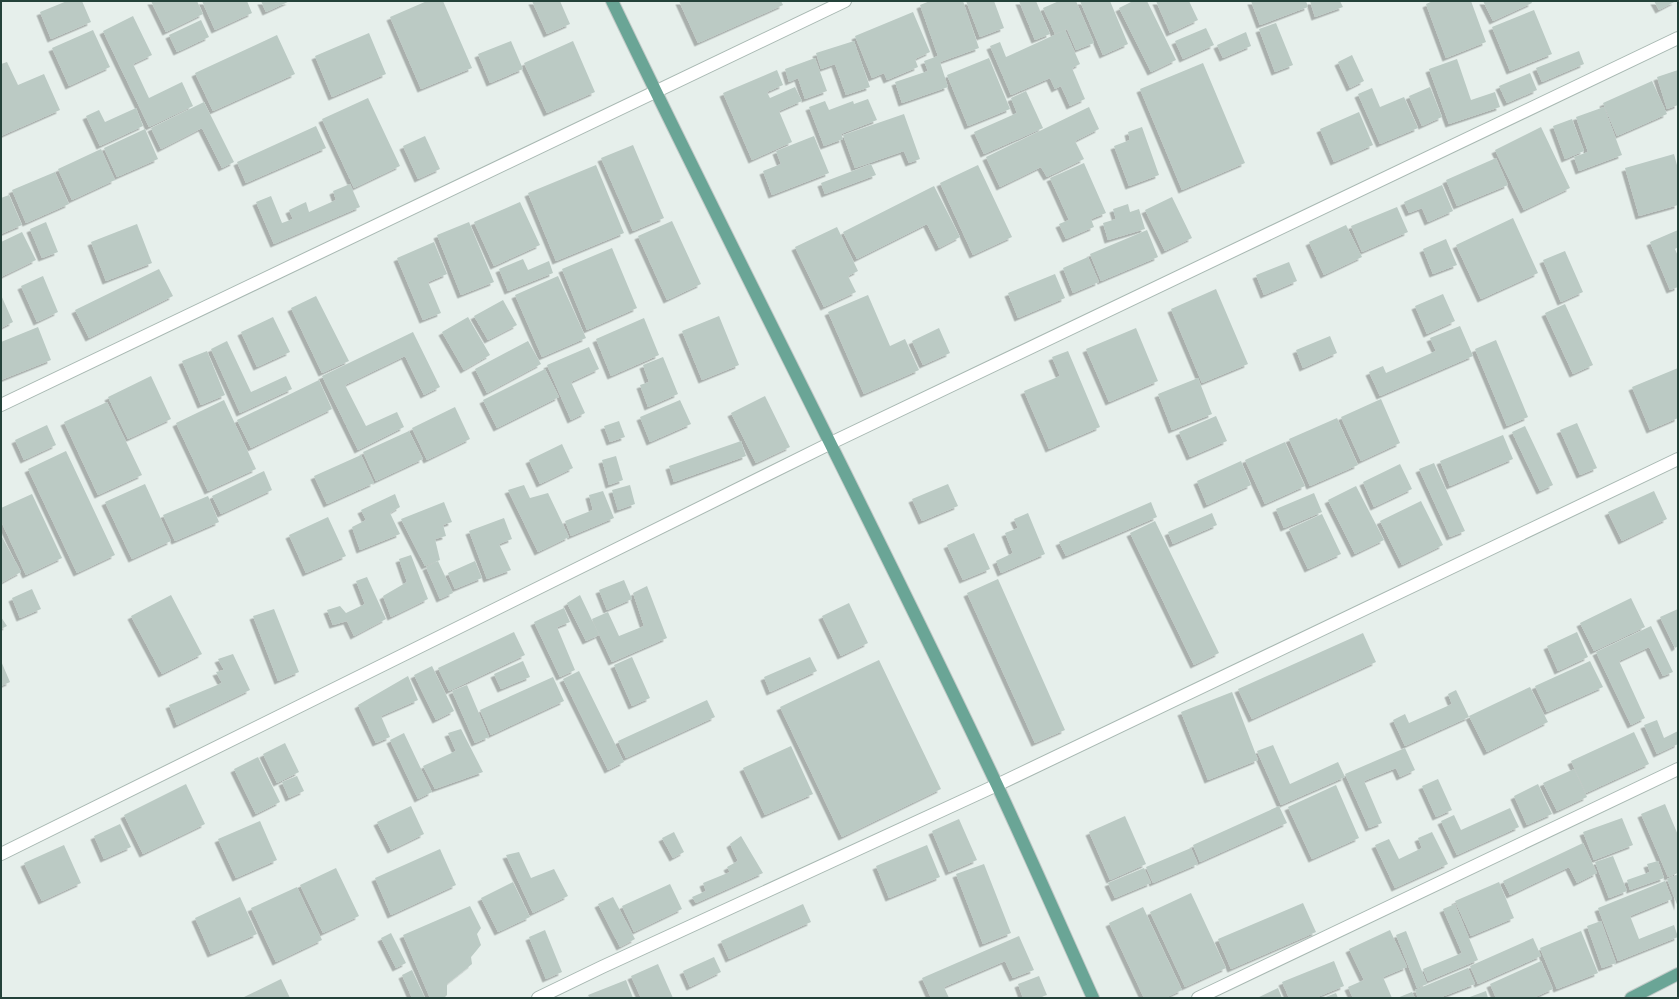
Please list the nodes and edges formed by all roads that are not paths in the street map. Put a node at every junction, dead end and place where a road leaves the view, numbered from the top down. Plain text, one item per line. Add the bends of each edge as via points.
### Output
1 (612, 1) edge
2 (845, 1) edge
3 (1678, 38) edge
4 (656, 92) junction
5 (1, 405) edge
6 (831, 443) junction
7 (1678, 459) edge
8 (1678, 769) edge
9 (997, 785) junction
10 (1, 854) edge
11 (1678, 974) edge
12 (538, 998) edge
13 (1093, 998) edge
14 (1198, 998) edge
15 (1631, 998) edge

1 - 4 main road
2 - 4 street
3 - 6 street
4 - 5 street
4 - 6 main road
6 - 9 main road
6 - 10 street
7 - 9 street
8 - 14 street
9 - 12 street
9 - 13 main road
11 - 15 main road

